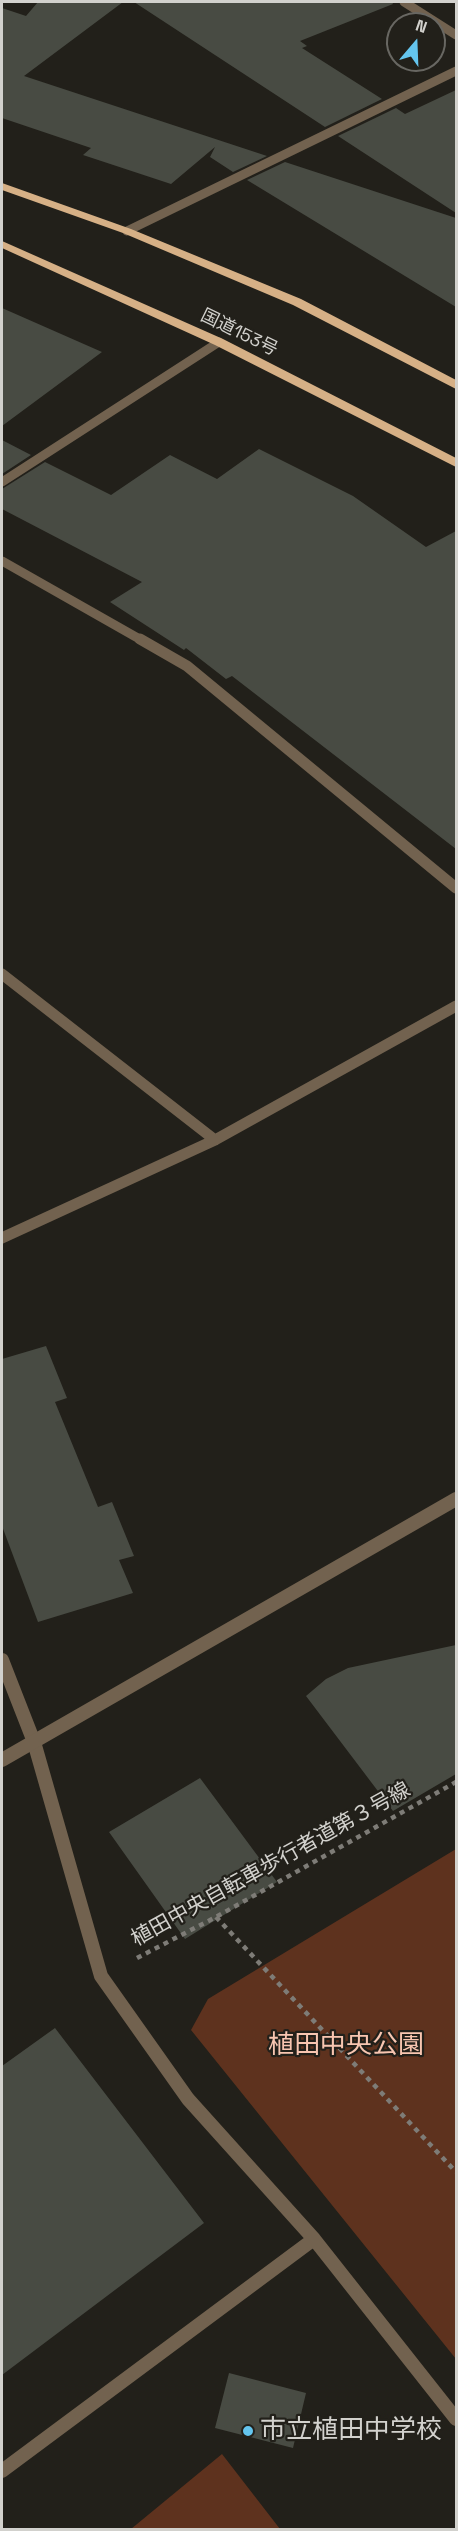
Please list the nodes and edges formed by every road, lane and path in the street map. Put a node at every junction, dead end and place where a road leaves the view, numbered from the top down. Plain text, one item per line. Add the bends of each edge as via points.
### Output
1 (404, 2) edge
2 (456, 35) edge
3 (456, 71) edge
4 (2, 186) edge
5 (127, 231) junction
6 (2, 244) edge
7 (219, 342) junction
8 (456, 385) edge
9 (456, 463) edge
10 (2, 482) edge
11 (2, 561) edge
12 (456, 888) edge
13 (2, 974) edge
14 (456, 1006) edge
15 (215, 1140) junction
16 (2, 1238) edge
17 (456, 1499) edge
18 (2, 1660) edge
19 (34, 1742) junction
20 (2, 1760) edge
21 (456, 1782) edge
22 (216, 1917) junction
23 (101, 1976) junction
24 (456, 2172) edge
25 (314, 2239) junction
26 (456, 2419) edge
27 (2, 2471) edge

1 - 2 street
3 - 5 street
4 - 5 highway
5 - 8 highway via 297,302
6 - 7 highway, 国道153号
7 - 9 highway, 国道153号
7 - 10 street
11 - 12 street via 187,666
13 - 15 street
14 - 15 street
15 - 16 street
17 - 19 street
18 - 19 street
19 - 20 street
19 - 23 street
21 - 22 path, 植田中央自転車歩行者道第３号線
22 - 23 path, 植田中央自転車歩行者道第３号線
22 - 24 path
23 - 25 street via 188,2099
25 - 26 street
25 - 27 street

